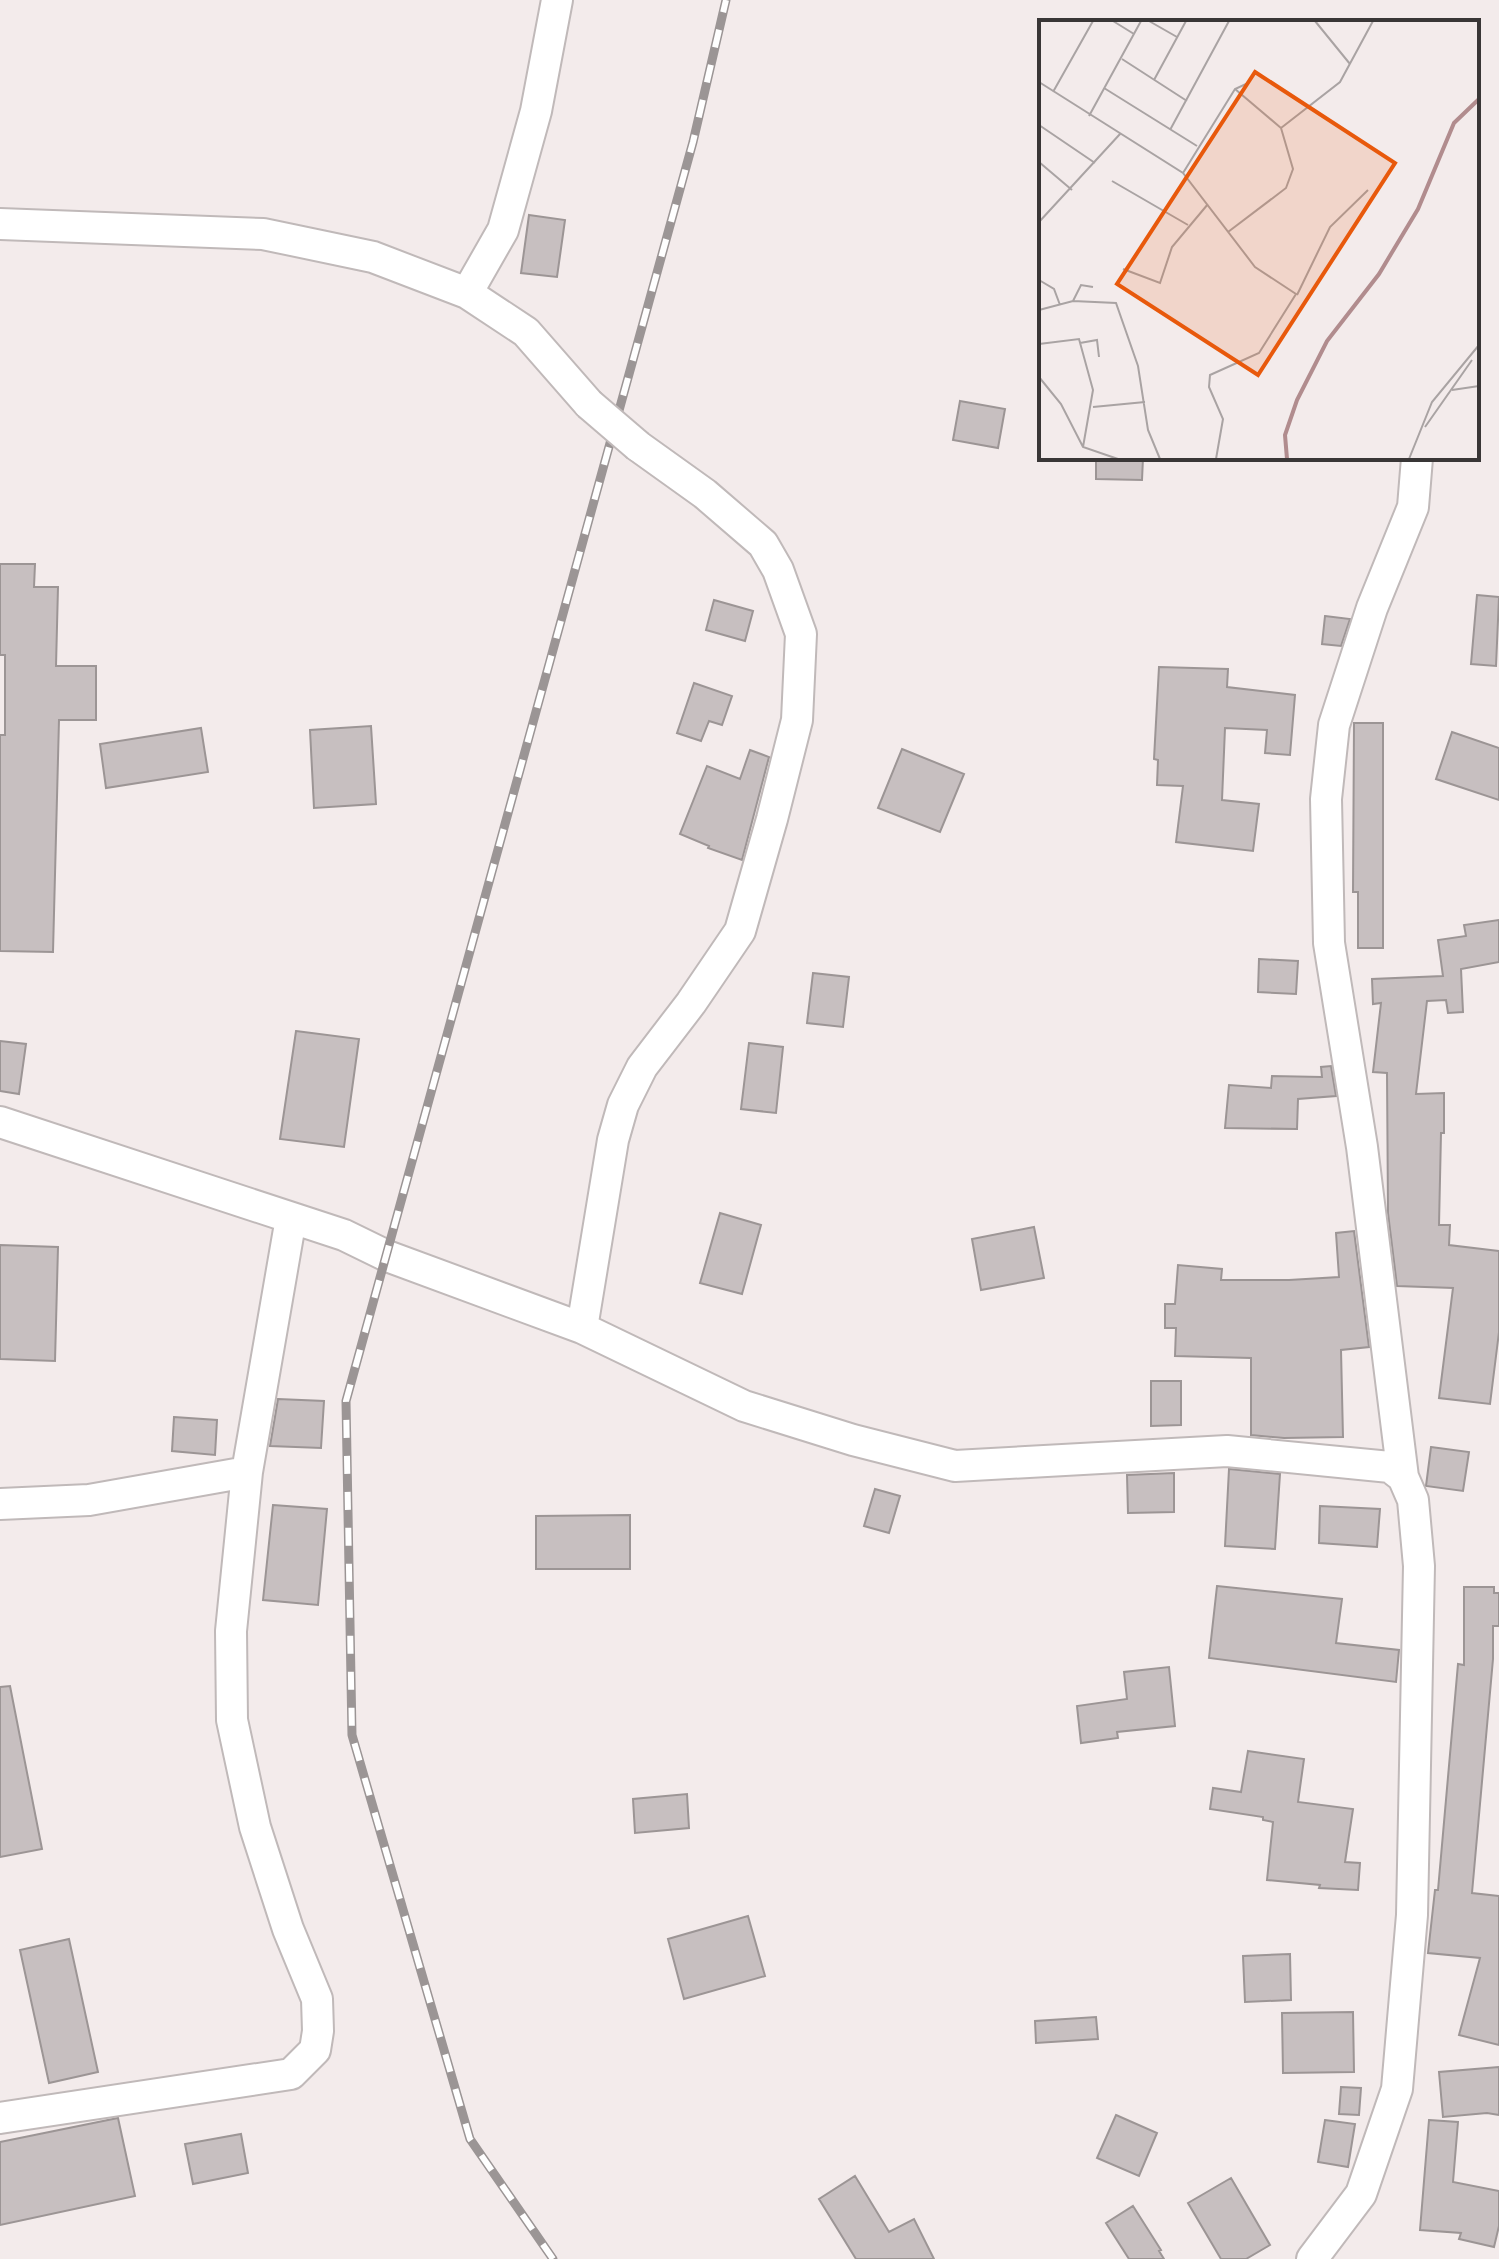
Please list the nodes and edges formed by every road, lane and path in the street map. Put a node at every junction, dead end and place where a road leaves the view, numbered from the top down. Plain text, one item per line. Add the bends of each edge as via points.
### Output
1 (557, 0) edge
2 (0, 224) edge
3 (467, 293) junction
4 (1417, 460) edge
5 (0, 1122) edge
6 (291, 1218) junction
7 (582, 1328) junction
8 (247, 1472) junction
9 (1403, 1477) junction
10 (0, 1504) edge
11 (0, 2118) edge
12 (1312, 2259) edge

1 - 3 street via 536,111 503,230
2 - 3 street via 263,234 373,257
3 - 7 street, bridge via 526,332 589,404 763,544 801,634 797,720 740,931 642,1067 623,1105
4 - 9 street via 1413,507 1372,608 1334,725 1326,799 1329,943 1362,1147
5 - 6 street
6 - 7 street
6 - 8 street
7 - 9 street via 744,1406 955,1466 1227,1451 1390,1467
8 - 10 street via 89,1500
8 - 11 street via 231,1631 232,1720 255,1827 317,1999 315,2050 291,2074
9 - 12 street via 1413,1500 1419,1566 1412,1915 1397,2089 1361,2194

